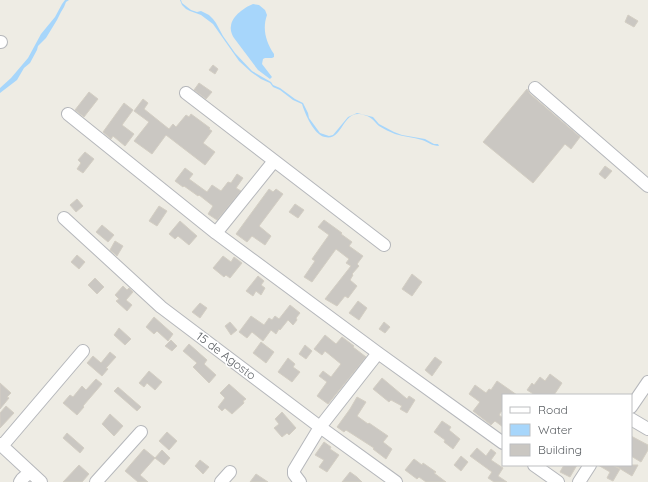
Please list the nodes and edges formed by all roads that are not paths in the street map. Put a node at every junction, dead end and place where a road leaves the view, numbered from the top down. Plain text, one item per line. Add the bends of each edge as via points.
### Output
1 (535, 88) dead end
2 (186, 92) dead end
3 (68, 114) dead end
4 (274, 161) junction
5 (648, 186) edge
6 (64, 218) dead end
7 (216, 233) junction
8 (384, 245) dead end
9 (83, 350) dead end
10 (378, 353) junction
11 (648, 382) edge
12 (632, 406) edge
13 (632, 420) edge
14 (320, 427) junction
15 (648, 429) edge
16 (141, 432) dead end
17 (502, 442) edge
18 (1, 445) edge
19 (535, 466) edge
20 (589, 466) edge
21 (30, 472) junction
22 (230, 472) dead end
23 (20, 482) edge
24 (41, 482) edge
25 (96, 482) edge
26 (221, 482) edge
27 (300, 482) edge
28 (396, 482) edge
29 (558, 482) edge
30 (578, 482) edge

1 - 5 street
2 - 4 street
3 - 7 street
4 - 7 street
4 - 8 street
6 - 14 street, 15 de Agosto via 161,307
7 - 10 street
9 - 18 street
10 - 14 street
10 - 17 street
11 - 12 street
13 - 15 street
14 - 27 street via 294,470
14 - 28 street, 15 de Agosto
16 - 25 street
18 - 21 street
19 - 29 street
20 - 30 street
21 - 23 street
21 - 24 street
22 - 26 street

